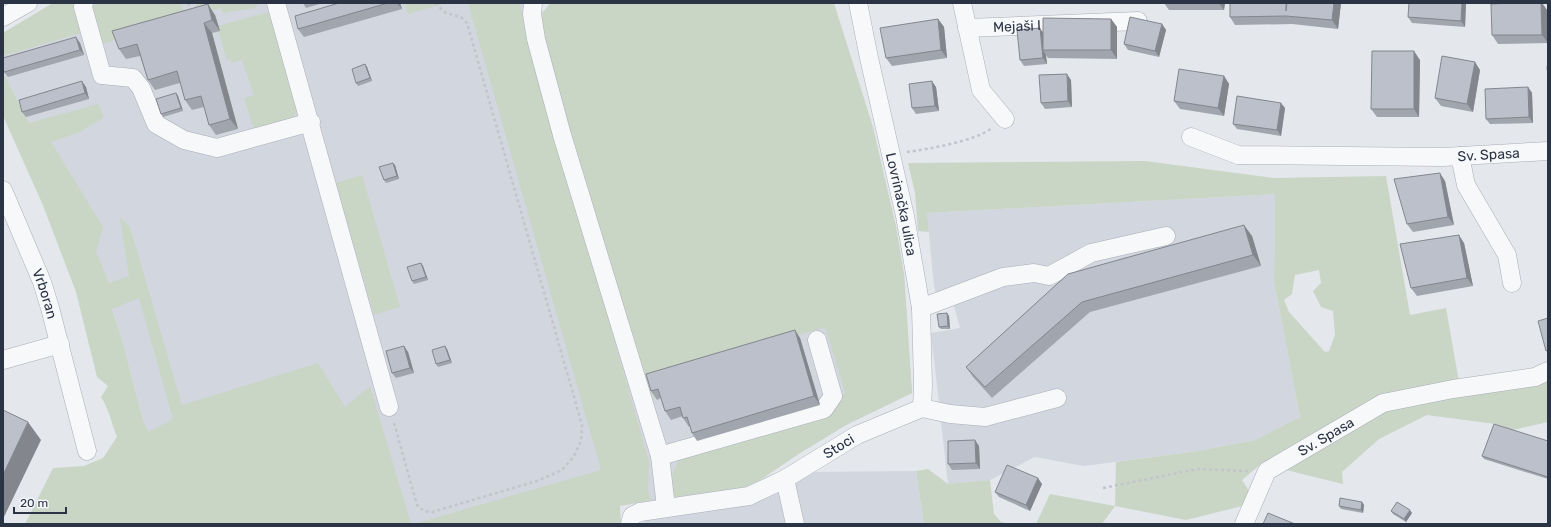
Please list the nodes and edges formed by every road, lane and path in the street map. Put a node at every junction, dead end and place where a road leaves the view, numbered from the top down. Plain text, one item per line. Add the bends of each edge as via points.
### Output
1 (28, 3) edge
2 (84, 3) edge
3 (188, 3) edge
4 (276, 3) edge
5 (435, 3) edge
6 (533, 3) edge
7 (858, 3) edge
8 (962, 3) edge
9 (192, 15) edge
10 (3, 17) edge
11 (1138, 21) edge
12 (967, 28) junction
13 (1002, 117) joint
14 (310, 122) junction
15 (1191, 138) dead end
16 (1548, 151) edge
17 (891, 156) junction
18 (1460, 156) junction
19 (3, 190) edge
20 (1166, 236) dead end
21 (1512, 283) dead end
22 (921, 308) junction
23 (817, 340) dead end
24 (60, 344) junction
25 (3, 360) edge
26 (1548, 371) edge
27 (1057, 398) dead end
28 (389, 407) joint
29 (922, 408) junction
30 (87, 451) dead end
31 (660, 456) junction
32 (1267, 471) junction
33 (785, 479) junction
34 (1103, 488) dead end
35 (666, 507) junction
36 (630, 524) edge
37 (795, 524) edge
38 (1244, 524) edge

1 - 10 street
2 - 14 street via 102,75 133,78 141,88 156,124 184,140 217,148
3 - 9 path
4 - 14 street via 289,20
5 - 28 path via 446,13 461,17 467,23 582,425 581,441 574,456 562,470 537,481 432,512 424,511 417,505
6 - 31 street via 536,39 562,135
7 - 17 street, Lovrinačka ulica
8 - 12 street
11 - 12 street, Mejaši I
12 - 13 street via 981,90
13 - 17 path via 986,133 976,137 928,150
14 - 28 street
15 - 18 street, Sv. Spasa via 1238,155
16 - 18 street, Sv. Spasa
17 - 22 street, Lovrinačka ulica via 905,216
18 - 21 street via 1466,185 1507,255
19 - 24 street, Vrboran via 42,282
20 - 22 street via 1091,253 1049,276 1034,273 1003,277
22 - 29 street, Lovrinačka ulica
23 - 31 street via 833,396 824,409
24 - 25 street
24 - 30 street, Vrboran
26 - 32 street, Sv. Spasa via 1535,376 1383,403
27 - 29 street via 985,417
29 - 33 street, Stoci via 857,435
31 - 35 street
32 - 34 path via 1198,469
32 - 38 street
33 - 35 street, Stoci via 749,496
33 - 37 street
35 - 36 street, Stoci via 640,512 632,516

